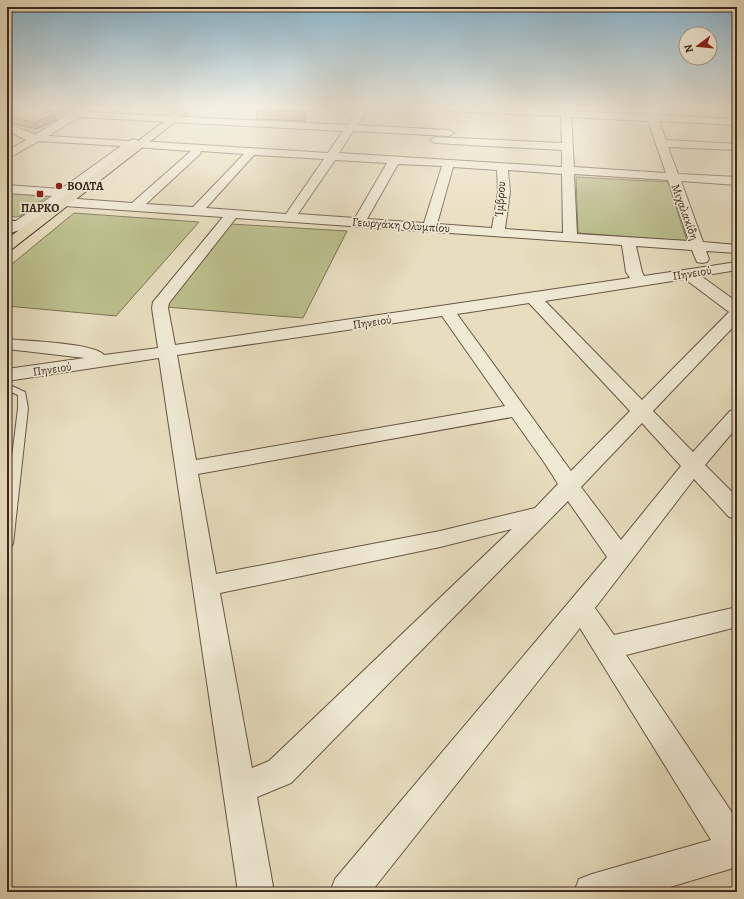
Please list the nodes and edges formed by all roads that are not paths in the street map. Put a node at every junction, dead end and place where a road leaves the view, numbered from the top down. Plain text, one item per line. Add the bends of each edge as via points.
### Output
1 (17, 150) edge
2 (132, 150) edge
3 (176, 150) edge
4 (202, 150) edge
5 (335, 150) edge
6 (439, 150) edge
7 (476, 150) edge
8 (568, 150) edge
9 (663, 150) edge
10 (443, 151) junction
11 (196, 152) junction
12 (235, 152) junction
13 (249, 155) junction
14 (665, 155) junction
15 (679, 155) dead end
16 (7, 156) edge
17 (330, 158) junction
18 (393, 162) junction
19 (426, 164) junction
20 (503, 169) junction
21 (568, 173) junction
22 (674, 179) junction
23 (737, 181) edge
24 (737, 184) edge
25 (7, 189) edge
26 (68, 196) junction
27 (135, 207) junction
28 (196, 211) junction
29 (233, 213) junction
30 (290, 217) junction
31 (359, 222) junction
32 (16, 226) edge
33 (429, 227) junction
34 (498, 232) junction
35 (570, 237) junction
36 (628, 242) junction
37 (7, 246) edge
38 (698, 246) junction
39 (737, 249) edge
40 (737, 266) edge
41 (705, 271) junction
42 (688, 274) junction
43 (640, 281) junction
44 (533, 298) junction
45 (737, 310) edge
46 (446, 311) junction
47 (737, 313) edge
48 (7, 344) edge
49 (168, 352) junction
50 (98, 362) junction
51 (7, 375) edge
52 (7, 390) edge
53 (516, 410) junction
54 (642, 411) junction
55 (737, 415) edge
56 (694, 464) junction
57 (186, 469) junction
58 (570, 485) junction
59 (727, 488) edge
60 (737, 511) edge
61 (542, 514) junction
62 (7, 544) edge
63 (621, 557) junction
64 (206, 586) junction
65 (581, 608) junction
66 (737, 618) edge
67 (608, 648) junction
68 (239, 789) junction
69 (737, 850) edge
70 (256, 892) edge
71 (348, 892) edge
72 (592, 892) edge

1 - 16 street
2 - 26 highway
3 - 11 street
4 - 12 street
5 - 17 street
6 - 10 street
7 - 10 street
8 - 21 street
9 - 14 street, Μιχαλακίδη
10 - 19 street
10 - 19 street
10 - 20 street
10 - 33 street
11 - 12 street
11 - 27 street
12 - 13 street
12 - 17 street
13 - 17 street
13 - 28 street
14 - 15 street
14 - 22 street, Μιχαλακίδη
17 - 18 street
17 - 30 street
18 - 19 street
18 - 31 street
20 - 21 street
20 - 34 street, Ίμβρου via 503,196
21 - 22 street
21 - 35 street
22 - 23 street
22 - 24 street
22 - 38 street, Μιχαλακίδη
25 - 26 street, Γεωργάκη Ολυμπίου
26 - 27 street, Γεωργάκη Ολυμπίου
26 - 32 highway
27 - 28 street, Γεωργάκη Ολυμπίου
28 - 29 street, Γεωργάκη Ολυμπίου
29 - 30 street, Γεωργάκη Ολυμπίου
29 - 49 street via 161,302
30 - 31 street, Γεωργάκη Ολυμπίου
31 - 33 street, Γεωργάκη Ολυμπίου
32 - 37 highway
33 - 34 street, Γεωργάκη Ολυμπίου
34 - 35 street, Γεωργάκη Ολυμπίου
35 - 36 street, Γεωργάκη Ολυμπίου
36 - 38 street, Γεωργάκη Ολυμπίου
36 - 43 street via 634,272
38 - 39 street, Γεωργάκη Ολυμπίου
38 - 41 street, Μιχαλακίδη
40 - 41 street, Πηνειού
41 - 42 street, Πηνειού
42 - 43 street, Πηνειού
42 - 45 street
43 - 44 street, Πηνειού
44 - 46 street, Πηνειού
44 - 54 street
46 - 49 street, Πηνειού
46 - 53 street
47 - 54 street
48 - 50 street via 86,352 93,354
49 - 50 street, Πηνειού
49 - 57 street
50 - 51 street, Πηνειού
52 - 62 lane via 12,389 22,394 23,408
53 - 57 street
53 - 58 street
54 - 56 street
54 - 58 street
55 - 56 street
56 - 59 street
56 - 63 street
57 - 64 street
58 - 61 street
58 - 63 street
59 - 60 street
61 - 64 street via 440,539
61 - 68 street via 280,772
63 - 65 street
64 - 68 street
65 - 67 street
65 - 71 street
66 - 67 street
67 - 69 street
68 - 70 street
69 - 72 street

